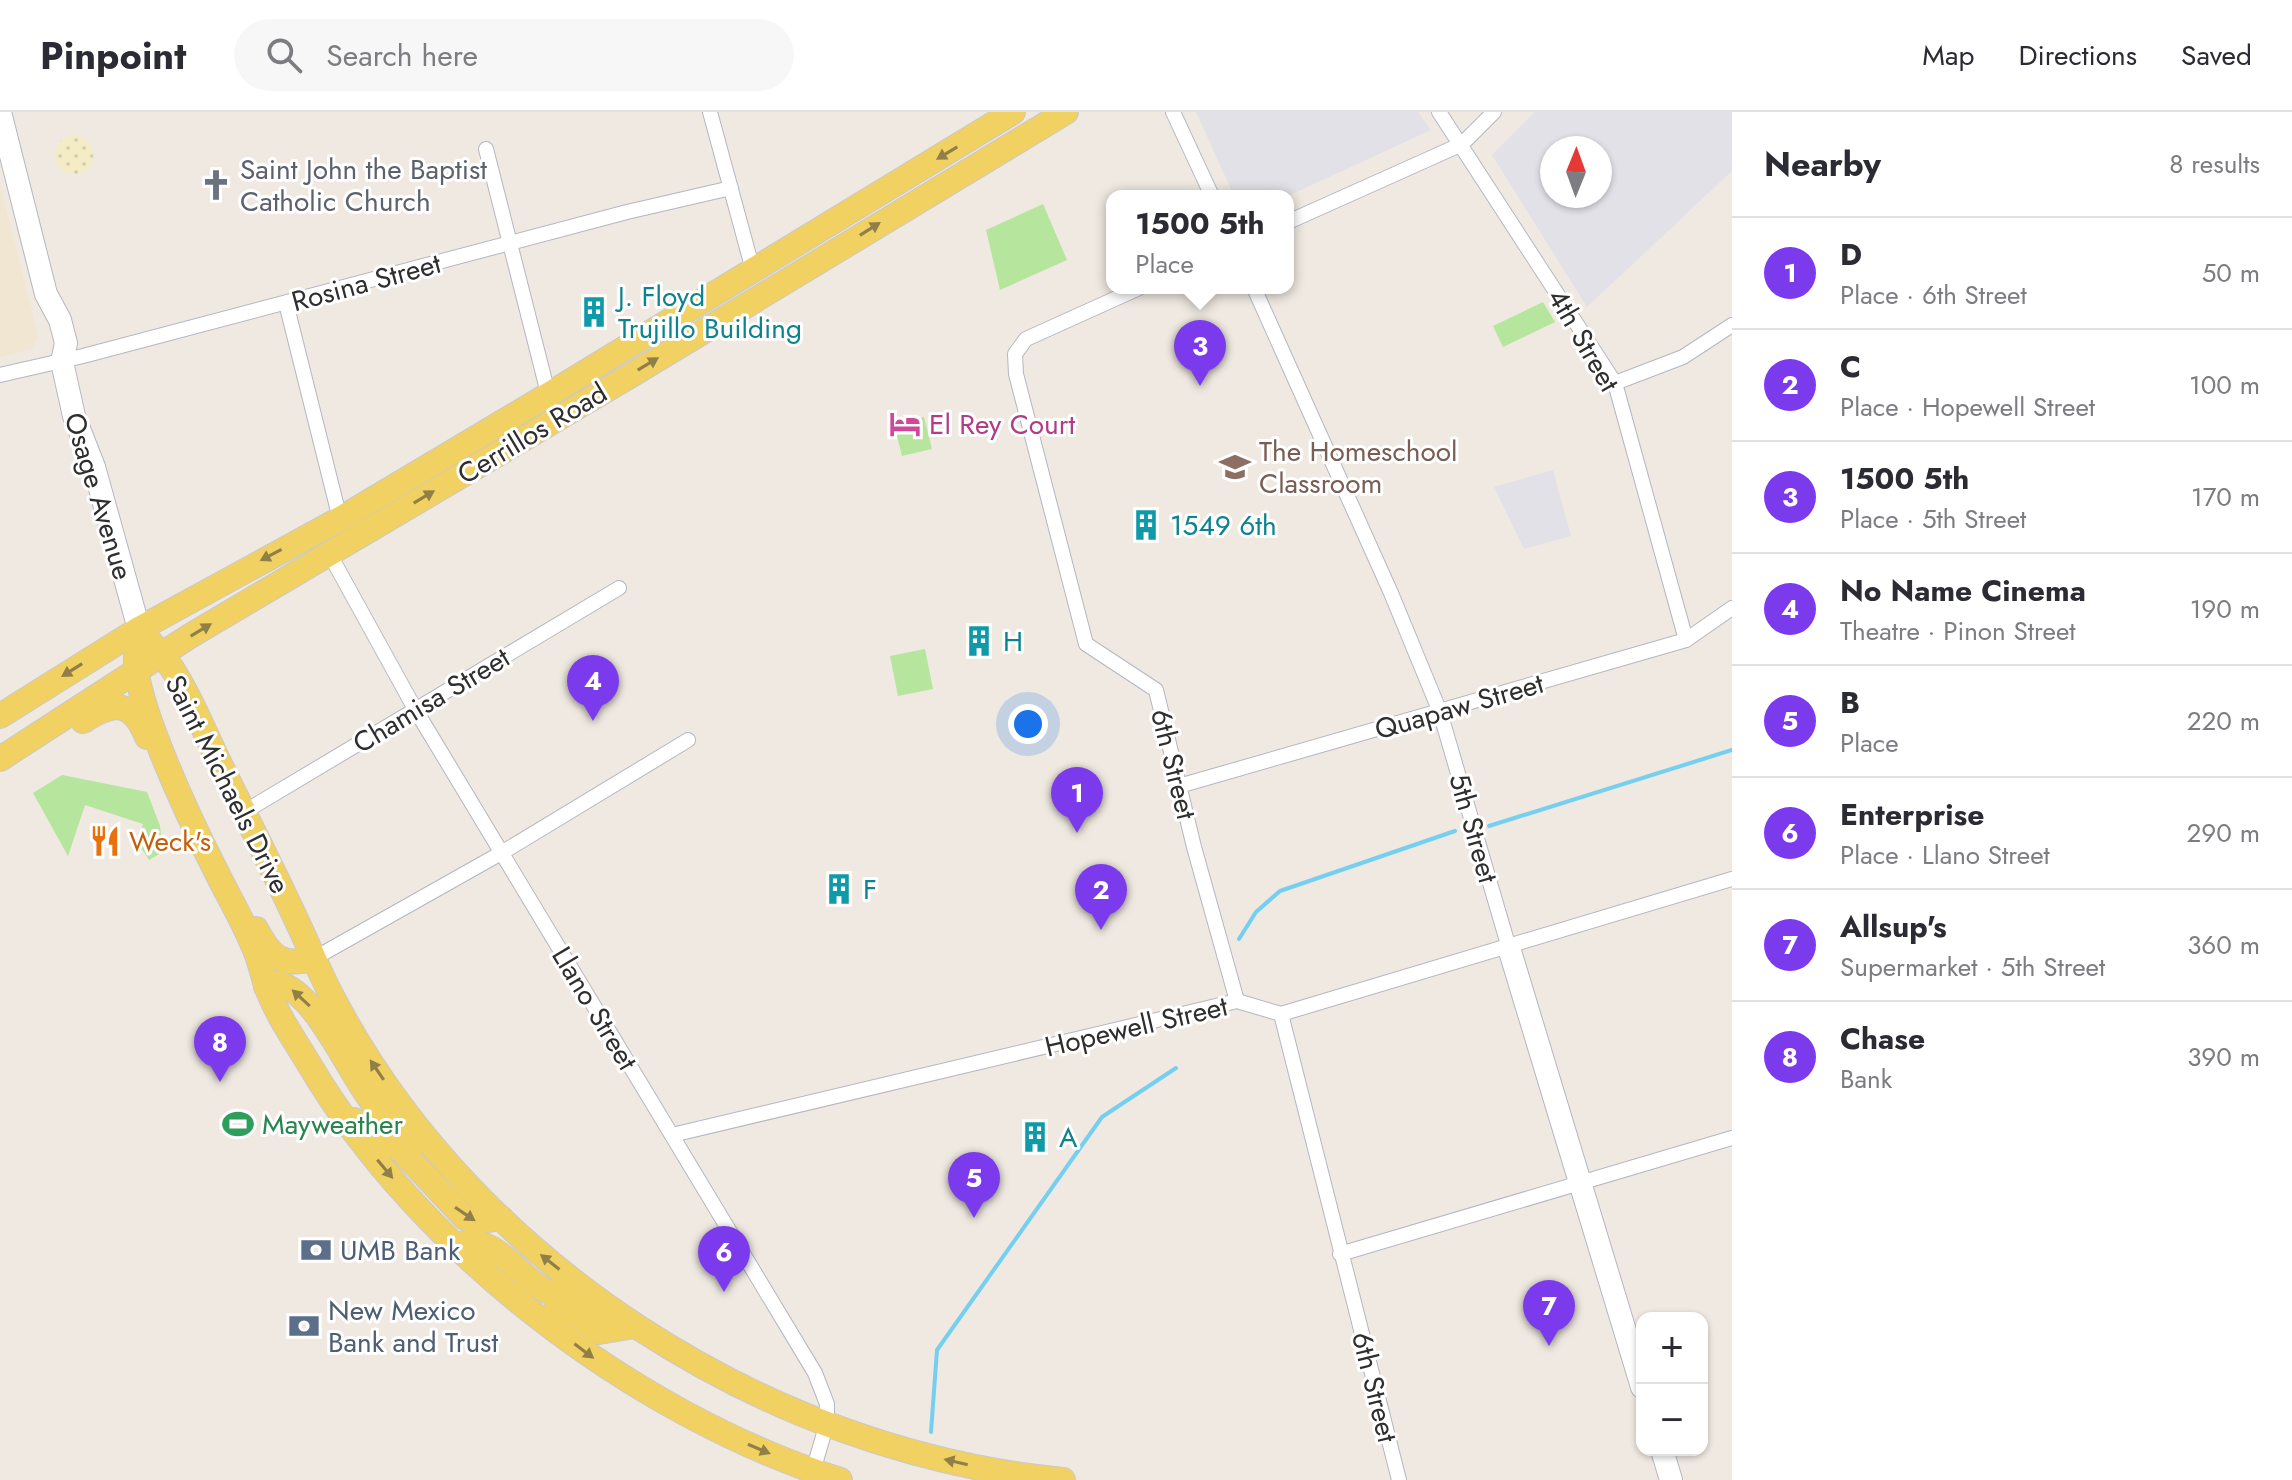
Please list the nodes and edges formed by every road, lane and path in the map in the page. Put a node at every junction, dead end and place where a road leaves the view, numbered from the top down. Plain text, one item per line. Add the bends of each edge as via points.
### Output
1 (0, 112) edge
2 (710, 112) edge
3 (1013, 112) edge
4 (1066, 112) edge
5 (1173, 112) edge
6 (1439, 112) edge
7 (1494, 112) edge
8 (1462, 144) junction
9 (486, 149) dead end
10 (731, 188) junction
11 (1209, 190) edge
12 (1294, 219) edge
13 (510, 245) junction
14 (752, 271) junction
15 (763, 294) junction
16 (1126, 294) edge
17 (1257, 294) edge
18 (286, 303) junction
19 (1732, 325) edge
20 (62, 362) junction
21 (0, 375) edge
22 (1615, 383) junction
23 (548, 395) junction
24 (556, 419) junction
25 (340, 519) junction
26 (329, 553) junction
27 (619, 588) dead end
28 (1732, 608) edge
29 (139, 629) junction
30 (1686, 640) junction
31 (160, 655) junction
32 (135, 671) junction
33 (415, 709) junction
34 (1440, 712) junction
35 (0, 716) edge
36 (688, 740) dead end
37 (0, 759) edge
38 (0, 773) edge
39 (1179, 786) junction
40 (244, 812) junction
41 (206, 851) junction
42 (503, 852) junction
43 (1732, 879) edge
44 (1509, 948) junction
45 (313, 959) junction
46 (266, 987) junction
47 (1237, 1001) junction
48 (1281, 1014) junction
49 (341, 1112) junction
50 (672, 1135) junction
51 (1732, 1138) edge
52 (444, 1159) junction
53 (1579, 1183) junction
54 (501, 1218) junction
55 (456, 1246) junction
56 (1340, 1254) junction
57 (500, 1286) junction
58 (626, 1320) junction
59 (1641, 1384) edge
60 (827, 1423) junction
61 (1664, 1456) edge
62 (813, 1471) junction
63 (1032, 1479) edge
64 (840, 1480) edge
65 (1063, 1480) edge
66 (1399, 1480) edge
67 (1671, 1480) edge

1 - 20 street, Osage Avenue via 46,294 66,343
2 - 10 street
3 -> 14 main road, Cerrillos Road
15 -> 4 main road, Cerrillos Road
5 - 11 street
6 - 8 street, 4th Street
7 - 8 street
8 - 12 street
8 - 22 street, 4th Street
9 - 13 street
10 - 13 street, Rosina Street
10 - 14 street
13 - 18 street, Rosina Street
13 - 23 street
14 - 15 street
14 - 23 main road, Cerrillos Road
24 -> 15 main road, Cerrillos Road
16 - 39 street, 6th Street via 1026,339 1015,354 1016,374 1086,644 1156,690
17 - 34 street, 5th Street
18 - 20 street, Rosina Street
18 - 25 street
19 - 22 street via 1683,357
20 - 21 street, Rosina Street
20 - 29 street, Osage Avenue
22 - 30 street, 4th Street
23 - 24 street
23 - 25 main road, Cerrillos Road
26 -> 24 main road, Cerrillos Road
25 -> 29 main road, Cerrillos Road
31 -> 26 main road, Cerrillos Road
26 - 33 street, Llano Street
27 - 33 street, Chamisa Street
28 - 30 street, Quapaw Street
29 - 31 main road, Saint Michaels Drive
29 - 32 main road, Saint Michaels Drive
29 -> 35 main road, Cerrillos Road
30 - 34 street, Quapaw Street
31 - 32 main road, Cerrillos Road
31 - 40 main road, Saint Michaels Drive via 173,670
32 - 37 main road, Cerrillos Road
32 - 41 main road, Saint Michaels Drive
33 - 40 street, Chamisa Street
33 - 42 street, Llano Street
34 - 39 street, Quapaw Street
34 - 44 street, 5th Street
36 - 42 street
38 - 46 main road via 105,708 134,714 208,882
39 - 47 street, 6th Street
40 - 45 main road, Saint Michaels Drive
41 - 45 main road via 231,878 266,948 286,962
41 - 46 main road, Saint Michaels Drive via 255,950
42 - 45 street
42 - 50 street, Llano Street
43 - 44 street
44 - 48 street
44 - 53 street, 5th Street
52 -> 45 main road, Saint Michaels Drive via 361,1047
46 - 49 main road, Saint Michaels Drive
52 -> 46 main road via 381,1113 314,1010 296,992 278,983
47 - 48 street, Hopewell Street
47 - 50 street, Hopewell Street
48 - 56 street, 6th Street
49 -> 54 main road via 401,1150 465,1218
49 -> 55 main road, Saint Michaels Drive via 384,1169
50 - 60 street, Llano Street via 815,1373 827,1404
51 - 53 street
52 - 54 main road, Saint Michaels Drive
53 - 56 street
53 - 59 street, 5th Street
58 -> 54 main road, Saint Michaels Drive
55 - 57 main road, Saint Michaels Drive
55 - 58 main road via 484,1245 539,1287
56 - 66 street, 6th Street
57 - 58 main road via 576,1315 599,1332
57 -> 62 main road, Saint Michaels Drive via 599,1362 657,1397 706,1425
58 - 60 main road, Saint Michaels Drive via 737,1385
60 - 62 street, Llano Street
63 -> 60 main road, Saint Michaels Drive via 887,1444
61 - 67 street
62 - 64 main road, Saint Michaels Drive
63 - 65 main road, Saint Michaels Drive

